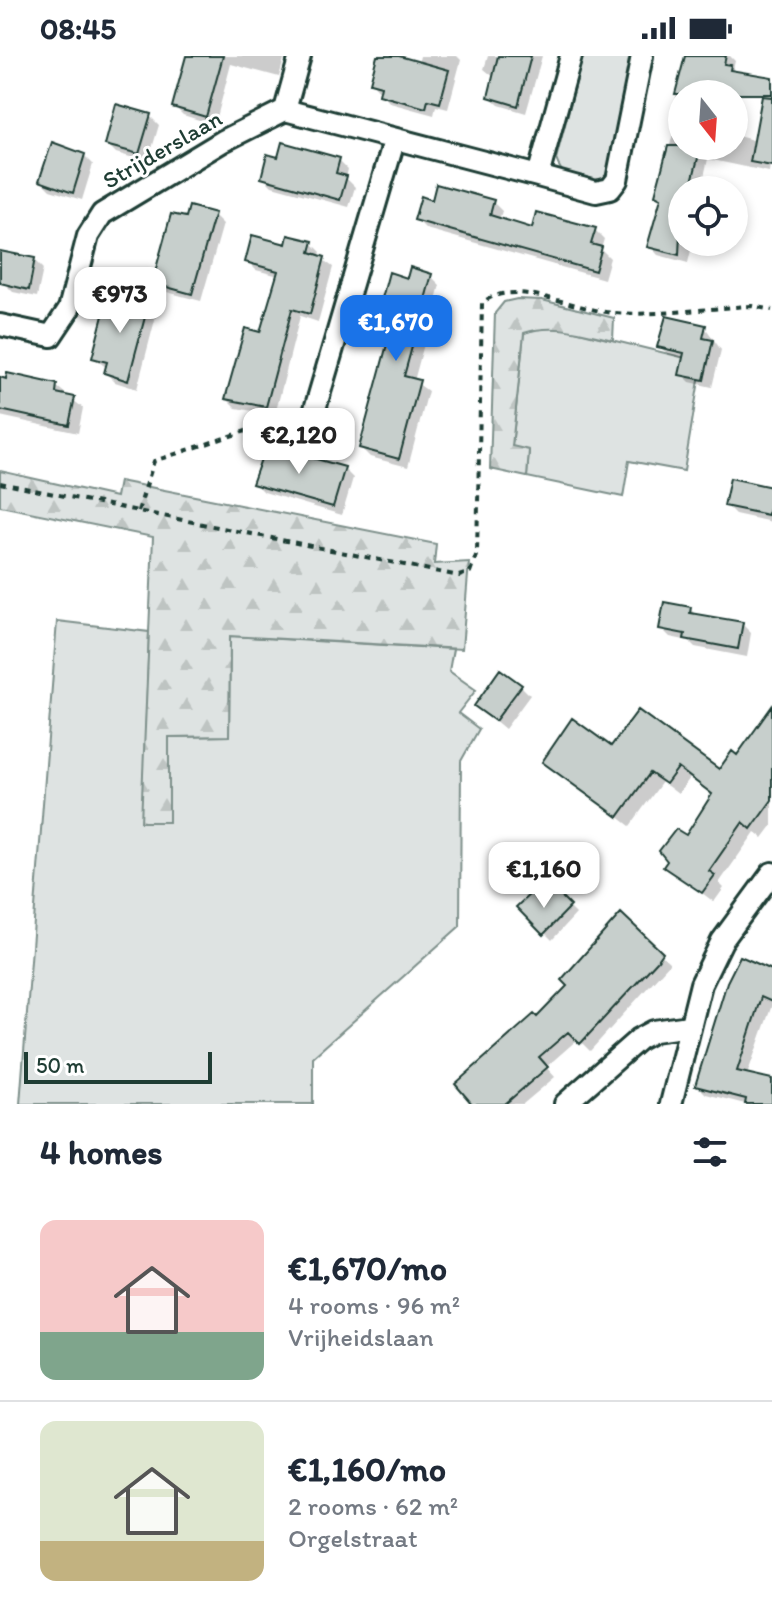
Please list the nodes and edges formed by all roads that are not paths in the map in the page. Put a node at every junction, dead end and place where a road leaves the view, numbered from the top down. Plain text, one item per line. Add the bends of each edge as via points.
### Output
1 (300, 56) edge
2 (571, 56) edge
3 (642, 56) edge
4 (285, 110) junction
5 (394, 141) junction
6 (538, 176) junction
7 (0, 325) edge
8 (315, 409) road end
9 (772, 873) edge
10 (689, 1026) junction
11 (565, 1104) edge
12 (671, 1104) edge

1 - 4 street
2 - 6 street
3 - 6 street via 617,180 610,189 596,192
4 - 5 street
4 - 7 street, Strijderslaan via 102,214 88,236 69,309 51,336
5 - 6 street
5 - 8 street
9 - 10 street via 722,941 701,984
10 - 11 street via 639,1039
10 - 12 street

